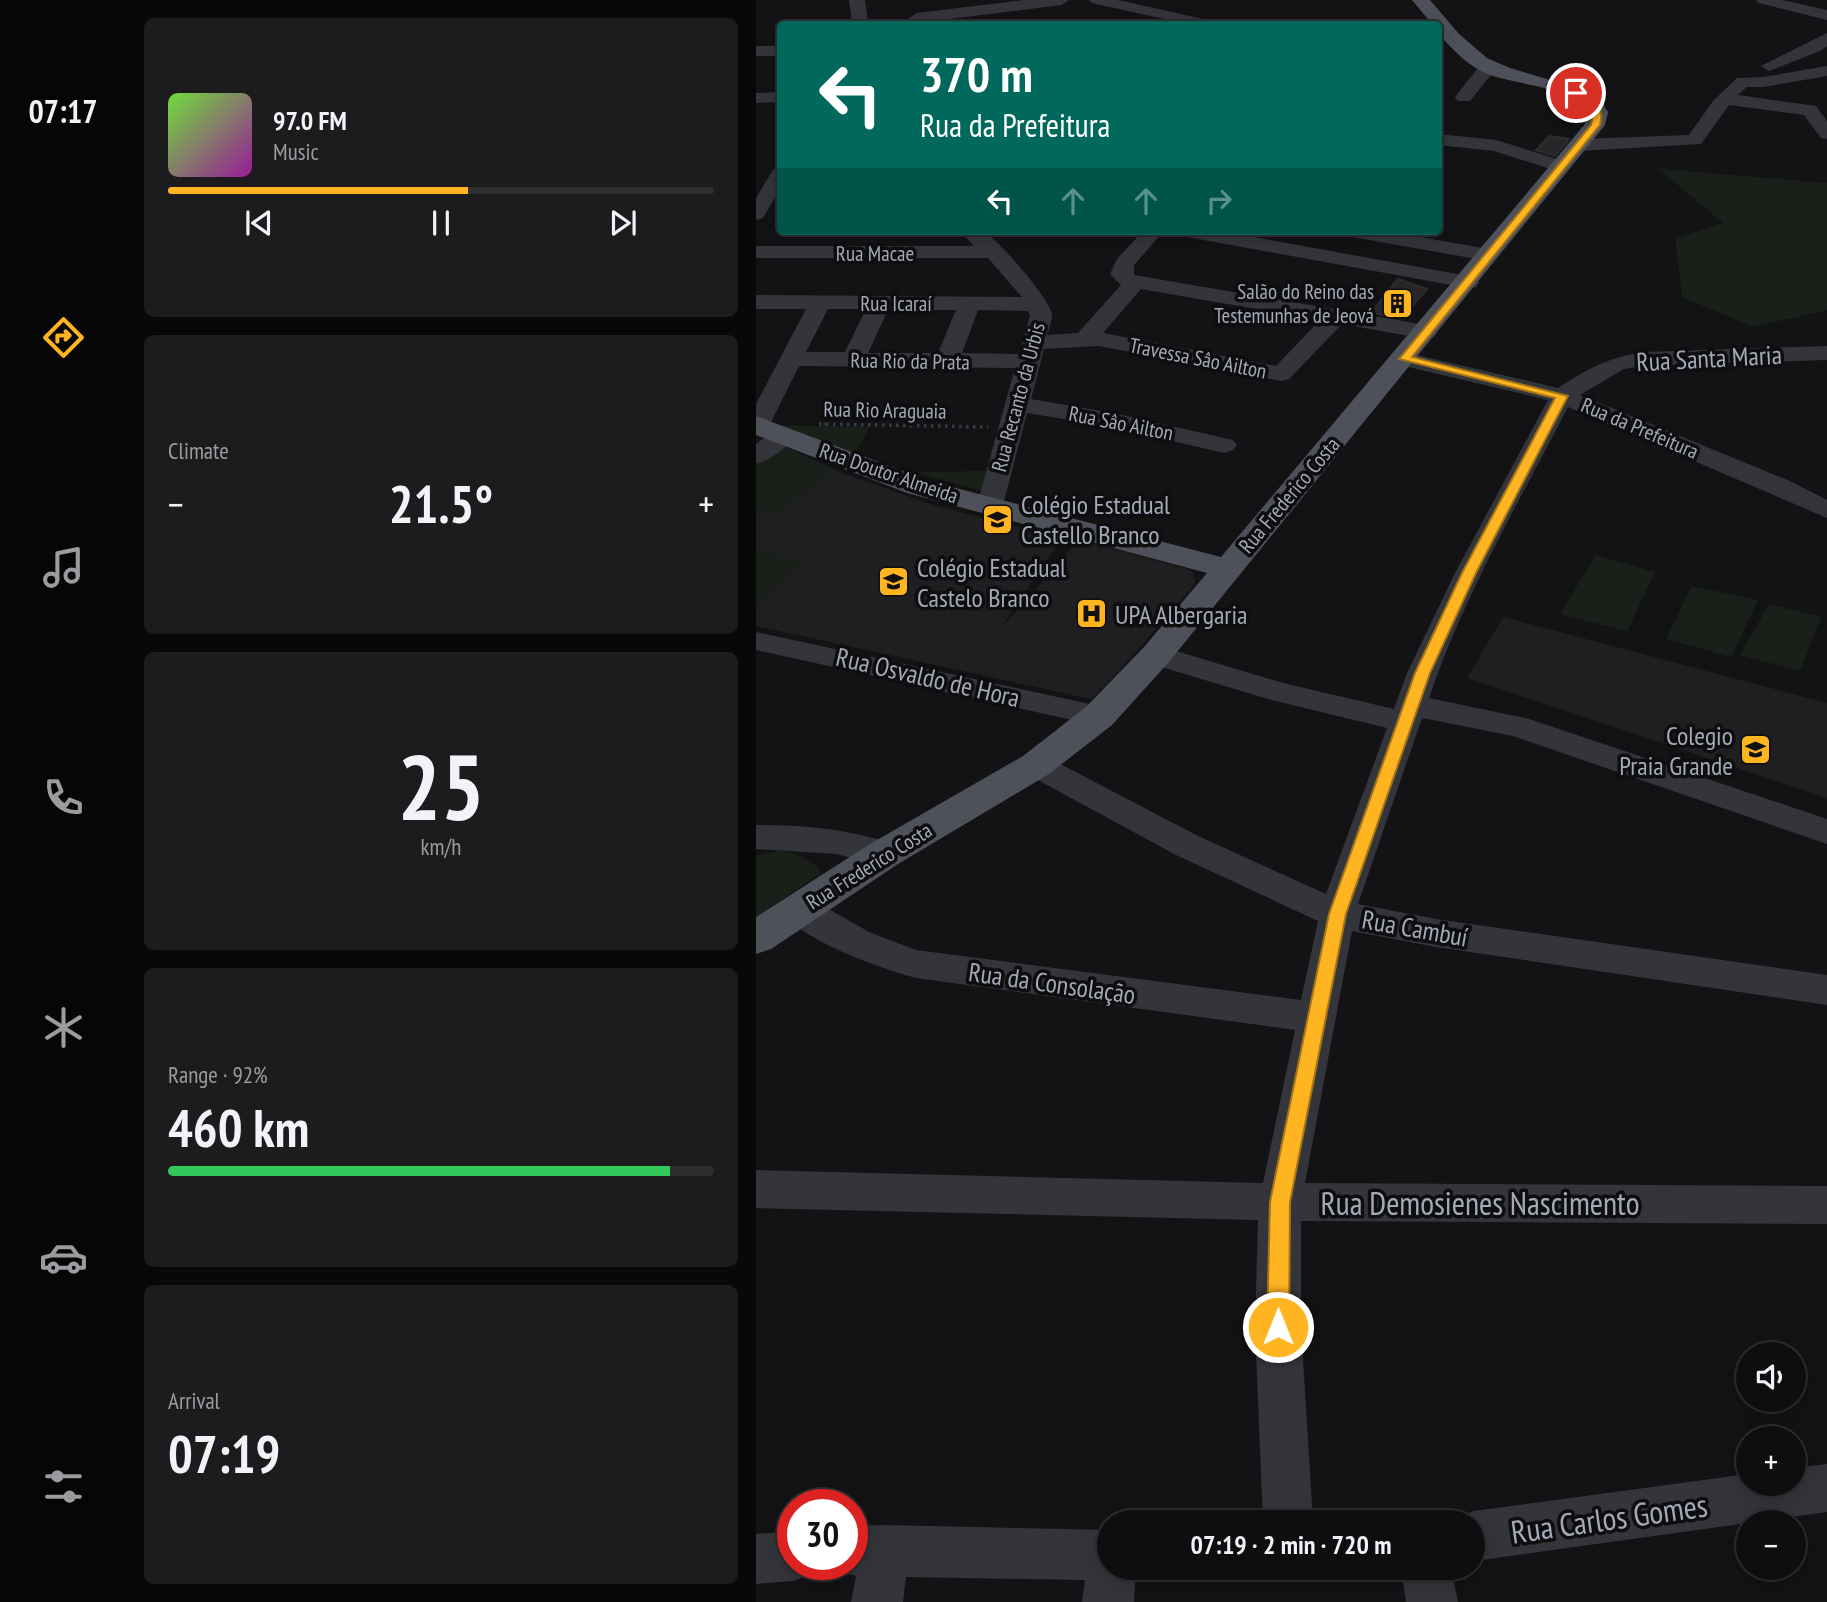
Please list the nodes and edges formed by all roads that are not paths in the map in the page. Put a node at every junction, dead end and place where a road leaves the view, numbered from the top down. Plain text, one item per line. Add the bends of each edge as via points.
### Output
1 (858, 0) edge
2 (1061, 0) edge
3 (1097, 0) edge
4 (1763, 0) edge
5 (1116, 3) junction
6 (1427, 3) edge
7 (915, 15) edge
8 (1827, 15) edge
9 (860, 21) edge
10 (1109, 21) edge
11 (1193, 21) edge
12 (1441, 21) edge
13 (1442, 22) edge
14 (1827, 38) edge
15 (756, 51) edge
16 (777, 51) edge
17 (1488, 67) junction
18 (1827, 71) edge
19 (1743, 82) junction
20 (777, 97) edge
21 (1464, 97) dead end
22 (756, 98) edge
23 (1726, 99) junction
24 (1827, 134) edge
25 (1442, 139) edge
26 (1462, 141) junction
27 (1570, 156) junction
28 (1442, 161) edge
29 (776, 170) edge
30 (764, 204) edge
31 (975, 235) edge
32 (1151, 235) edge
33 (1240, 235) edge
34 (1375, 235) edge
35 (1266, 237) edge
36 (756, 252) edge
37 (995, 252) junction
38 (942, 253) junction
39 (1488, 255) junction
40 (1135, 282) junction
41 (1468, 282) junction
42 (756, 302) edge
43 (820, 303) junction
44 (880, 303) junction
45 (921, 303) junction
46 (969, 303) junction
47 (1037, 304) junction
48 (1337, 316) junction
49 (1426, 332) junction
50 (1086, 338) junction
51 (1032, 352) junction
52 (1827, 353) edge
53 (790, 359) junction
54 (1404, 359) junction
55 (853, 360) junction
56 (947, 361) junction
57 (1562, 396) junction
58 (1014, 416) junction
59 (766, 429) edge
60 (1224, 445) dead end
61 (756, 456) edge
62 (990, 505) junction
63 (1827, 510) edge
64 (1227, 568) junction
65 (756, 640) edge
66 (1156, 655) junction
67 (1407, 713) junction
68 (1099, 716) junction
69 (1035, 765) junction
70 (1827, 832) edge
71 (756, 837) edge
72 (884, 854) junction
73 (800, 910) junction
74 (1337, 914) junction
75 (756, 938) edge
76 (1827, 990) edge
77 (1317, 1018) junction
78 (756, 1189) edge
79 (1280, 1202) junction
80 (1827, 1205) edge
81 (1827, 1488) edge
82 (1287, 1510) edge
83 (1485, 1535) edge
84 (869, 1550) edge
85 (1097, 1555) edge
86 (777, 1557) edge
87 (756, 1559) edge
88 (1110, 1580) edge
89 (1428, 1580) edge
90 (877, 1602) edge
91 (1108, 1602) edge
92 (1432, 1602) edge

1 - 9 street
2 - 7 street via 1023,13
3 - 5 street
4 - 8 street
5 - 10 street
5 - 11 street
6 - 12 main road, Rua Frederico Costa
13 - 17 main road, Rua Frederico Costa via 1458,43
14 - 19 street
15 - 16 street
17 - 21 street
17 - 27 main road, Rua Frederico Costa via 1592,102 1598,119
18 - 19 street
19 - 23 street
20 - 22 street
23 - 24 street via 1810,110
23 - 27 street via 1694,140
25 - 26 street
26 - 27 street
26 - 28 street
27 - 39 main road, Rua Frederico Costa
29 - 30 street
31 - 37 street, Rua Recanto da Urbis
32 - 40 street via 1122,269 1124,278
33 - 35 street
34 - 39 street
35 - 41 street
36 - 38 street, Rua Macae
37 - 38 street, Rua Macae
37 - 47 street, Rua Recanto da Urbis
38 - 45 street
39 - 41 main road, Rua Frederico Costa
40 - 48 street
40 - 50 street
41 - 49 main road, Rua Frederico Costa
42 - 43 street, Rua Icaraí
43 - 44 street, Rua Icaraí
43 - 53 street
44 - 45 street, Rua Icaraí
44 - 55 street
45 - 46 street, Rua Icaraí
46 - 47 street, Rua Icaraí
46 - 56 street
47 - 51 street, Rua Recanto da Urbis via 1041,316
48 - 49 street
48 - 50 street, Travessa Sâo Ailton via 1281,374
49 - 54 main road, Rua Frederico Costa
50 - 51 street, Travessa Sâo Ailton
51 - 56 street, Rua Rio da Prata
51 - 58 street, Rua Recanto da Urbis
52 - 57 street, Rua Santa Maria via 1618,363
53 - 55 street, Rua Rio da Prata
53 - 59 street
54 - 57 street, Rua da Prefeitura
54 - 64 main road, Rua Frederico Costa
55 - 56 street, Rua Rio da Prata
57 - 63 street, Rua da Prefeitura
57 - 67 street, Rua Santa Maria via 1469,573
58 - 60 street, Rua Sâo Ailton via 1113,420
58 - 62 street, Rua Recanto da Urbis
59 - 61 street
59 - 62 main road, Rua Doutor Almeida via 856,465
62 - 64 main road, Rua Doutor Almeida
64 - 66 main road, Rua Frederico Costa
65 - 68 street, Rua Osvaldo de Hora
66 - 67 street via 1279,692
66 - 68 main road, Rua Frederico Costa
67 - 70 street via 1518,727
67 - 74 street, Rua Santa Maria
68 - 69 main road, Rua Frederico Costa
69 - 72 main road, Rua Frederico Costa
69 - 74 street, Rua Cambuí via 1175,839
71 - 72 street via 827,839
72 - 73 main road, Rua Frederico Costa
73 - 75 main road, Rua Frederico Costa
73 - 77 street, Rua da Consolação via 858,945 916,964
74 - 76 street, Rua Cambuí via 1436,933
74 - 77 street, Rua Santa Maria
77 - 79 street, Rua Santa Maria
78 - 79 street, Rua Demosienes Nascimento
79 - 80 street, Rua Demosienes Nascimento
79 - 82 street, Rua Santa Maria via 1278,1327
81 - 83 street, Rua Carlos Gomes
84 - 85 street
84 - 90 street
86 - 87 street
88 - 91 street
89 - 92 street

